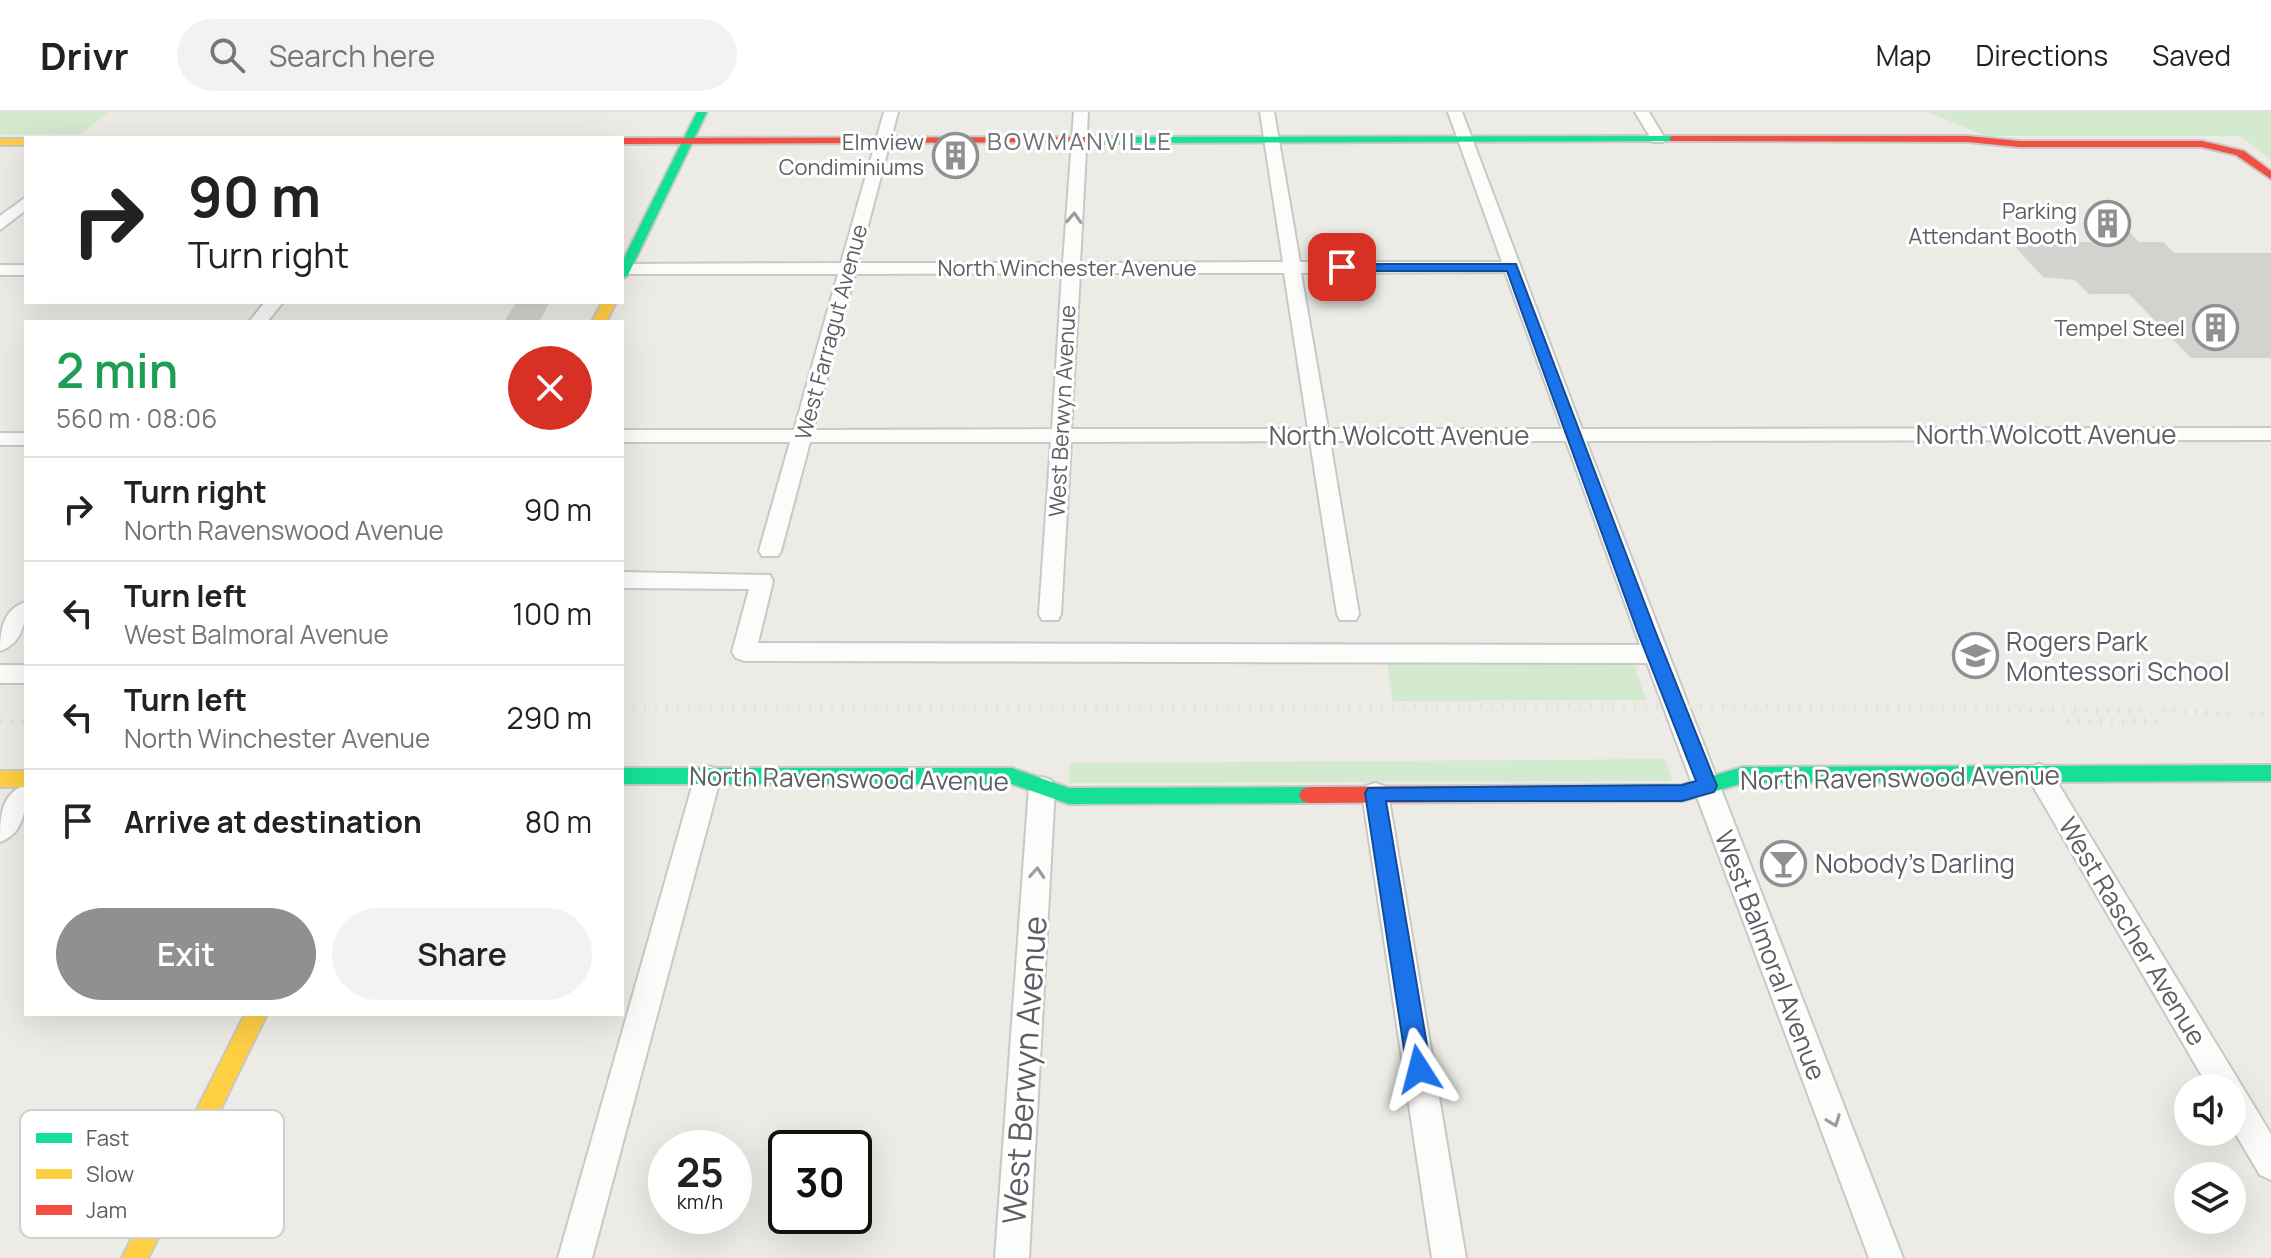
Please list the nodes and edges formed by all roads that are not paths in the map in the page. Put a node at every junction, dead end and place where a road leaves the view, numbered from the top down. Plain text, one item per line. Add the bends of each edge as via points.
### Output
1 (702, 112) edge
2 (891, 112) edge
3 (1081, 112) edge
4 (1267, 112) edge
5 (1455, 112) edge
6 (1642, 112) edge
7 (1930, 123) dead end
8 (1272, 139) junction
9 (1465, 139) junction
10 (1658, 139) junction
11 (1968, 139) junction
12 (884, 140) junction
13 (1079, 140) junction
14 (624, 141) edge
15 (688, 141) junction
16 (0, 142) edge
17 (24, 142) edge
18 (2271, 176) edge
19 (24, 204) edge
20 (0, 225) edge
21 (1292, 267) junction
22 (1512, 267) junction
23 (1071, 268) junction
24 (624, 269) edge
25 (848, 269) junction
26 (0, 270) edge
27 (24, 270) edge
28 (624, 271) edge
29 (272, 304) edge
30 (260, 320) edge
31 (2271, 434) edge
32 (1319, 435) junction
33 (1574, 435) junction
34 (624, 436) edge
35 (803, 436) junction
36 (1061, 436) junction
37 (0, 439) edge
38 (24, 439) edge
39 (770, 551) dead end
40 (624, 580) edge
41 (24, 612) edge
42 (1050, 614) dead end
43 (1348, 614) dead end
44 (0, 642) edge
45 (1655, 654) junction
46 (0, 674) edge
47 (24, 674) edge
48 (2271, 773) edge
49 (2039, 774) junction
50 (624, 776) edge
51 (708, 776) junction
52 (0, 779) edge
53 (24, 779) edge
54 (1708, 786) junction
55 (1042, 787) junction
56 (1375, 793) junction
57 (24, 798) edge
58 (0, 831) edge
59 (255, 1016) edge
60 (2218, 1074) edge
61 (208, 1110) edge
62 (2246, 1122) edge
63 (2271, 1164) edge
64 (145, 1238) edge
65 (135, 1258) edge
66 (575, 1258) edge
67 (1012, 1258) edge
68 (1449, 1258) edge
69 (1886, 1258) edge

1 - 15 street
2 - 12 street, West Farragut Avenue
3 - 13 street, West Berwyn Avenue
4 - 8 street
5 - 9 street, West Balmoral Avenue
6 - 10 street
7 - 11 street
8 - 9 street
8 - 13 street
8 - 21 street
9 - 10 street
9 - 22 street, West Balmoral Avenue
10 - 11 street
11 - 18 street via 2202,144 2240,153
12 - 13 street
12 - 15 street
12 - 25 street, West Farragut Avenue
23 -> 13 street, West Berwyn Avenue
14 - 15 street
15 - 24 street
16 - 17 street
19 - 20 street
21 - 22 street, North Winchester Avenue
21 - 23 street, North Winchester Avenue
21 - 32 street
22 - 33 street, West Balmoral Avenue
23 - 25 street, North Winchester Avenue
23 - 36 street, West Berwyn Avenue
25 - 28 street, North Winchester Avenue
25 - 35 street, West Farragut Avenue
26 - 27 street
29 - 30 street
31 - 33 street, North Wolcott Avenue
32 - 33 street, North Wolcott Avenue
32 - 36 street, North Wolcott Avenue
32 - 43 street
33 - 45 street, West Balmoral Avenue
34 - 35 street, North Wolcott Avenue
35 - 36 street, North Wolcott Avenue
35 - 39 street, West Farragut Avenue
36 - 42 street, West Berwyn Avenue
37 - 38 street
40 - 45 street via 762,581 744,652
41 - 44 street
45 - 54 street, West Balmoral Avenue
46 - 47 street
48 - 49 street, North Ravenswood Avenue
49 - 54 street, North Ravenswood Avenue via 1743,775
49 - 60 street, West Rascher Avenue
50 - 51 street, North Ravenswood Avenue
51 - 55 street, North Ravenswood Avenue via 1012,776
51 - 66 street
52 - 53 street
54 - 56 street, North Ravenswood Avenue via 1682,793
54 -> 69 street, West Balmoral Avenue
55 - 56 street, North Ravenswood Avenue via 1069,796
67 -> 55 street, West Berwyn Avenue
56 - 68 street
57 - 58 street
59 - 61 street
62 - 63 street
64 - 65 street

